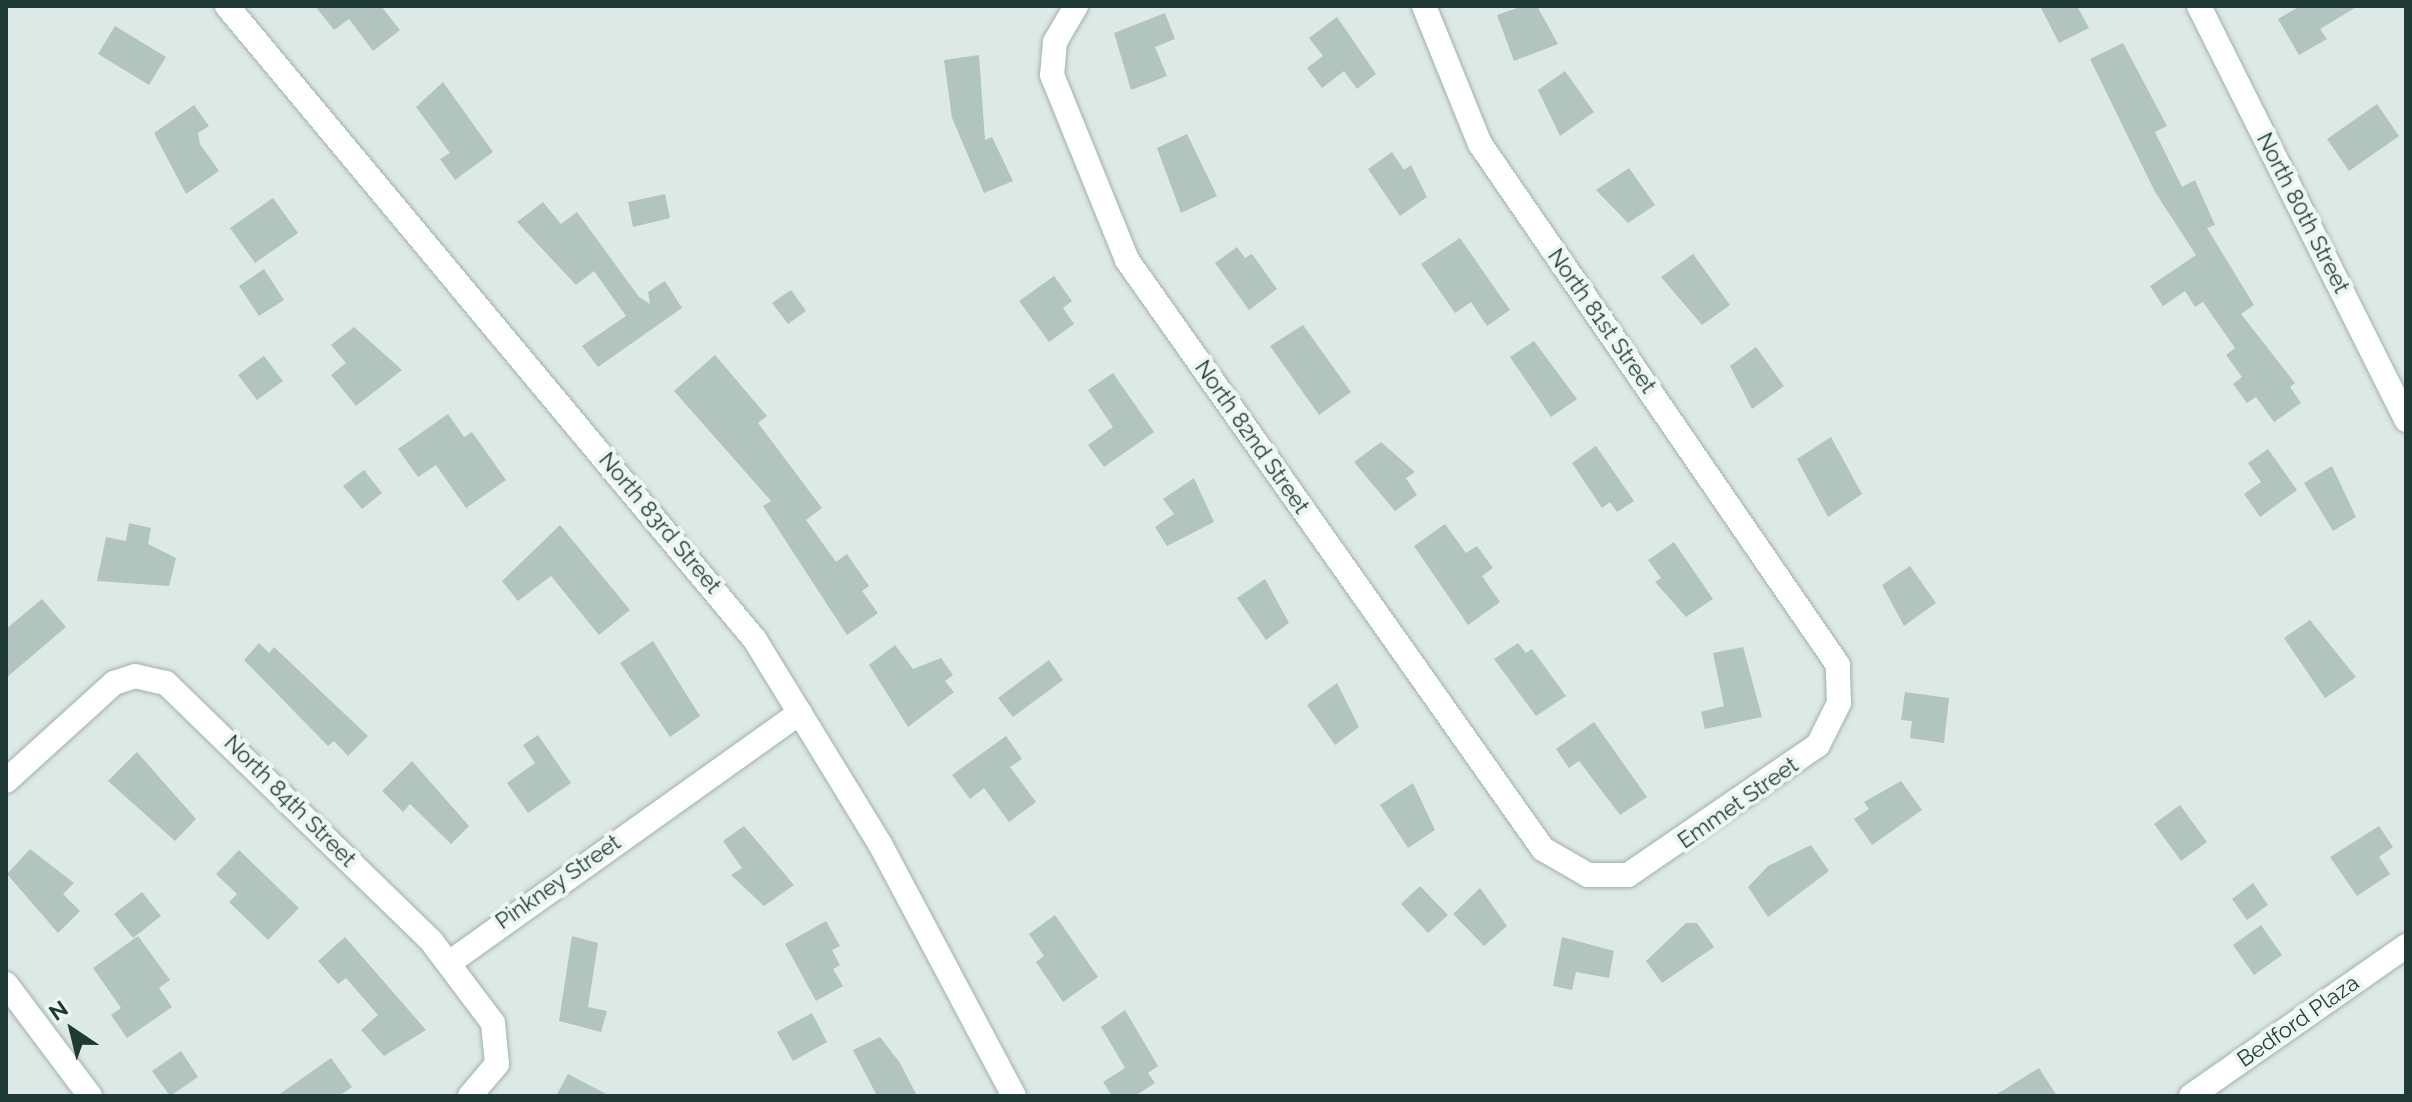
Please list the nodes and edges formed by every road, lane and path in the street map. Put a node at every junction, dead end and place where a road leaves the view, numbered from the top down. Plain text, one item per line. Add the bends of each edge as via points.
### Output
1 (227, 6) edge
2 (1424, 6) edge
3 (2199, 6) edge
4 (1076, 7) edge
5 (2406, 420) edge
6 (1812, 618) joint
7 (800, 713) junction
8 (6, 781) edge
9 (1535, 838) joint
10 (2406, 946) edge
11 (449, 963) junction
12 (6, 984) edge
13 (90, 1096) edge
14 (470, 1096) edge
15 (1014, 1096) edge
16 (2191, 1096) edge

1 - 7 street, North 83rd Street via 708,577
2 - 6 street, North 81st Street via 1487,155
3 - 5 street, North 80th Street
4 - 9 street, North 82nd Street via 1055,42 1052,75 1114,236
6 - 9 street, Emmet Street via 1838,665 1839,703 1831,728 1800,760 1628,875 1567,868
7 - 11 street, Pinkney Street
7 - 15 street, North 83rd Street via 880,844
8 - 11 street, North 84th Street via 114,683 135,676 166,683
10 - 16 street, Bedford Plaza
11 - 14 street via 498,1035 497,1064
12 - 13 street

